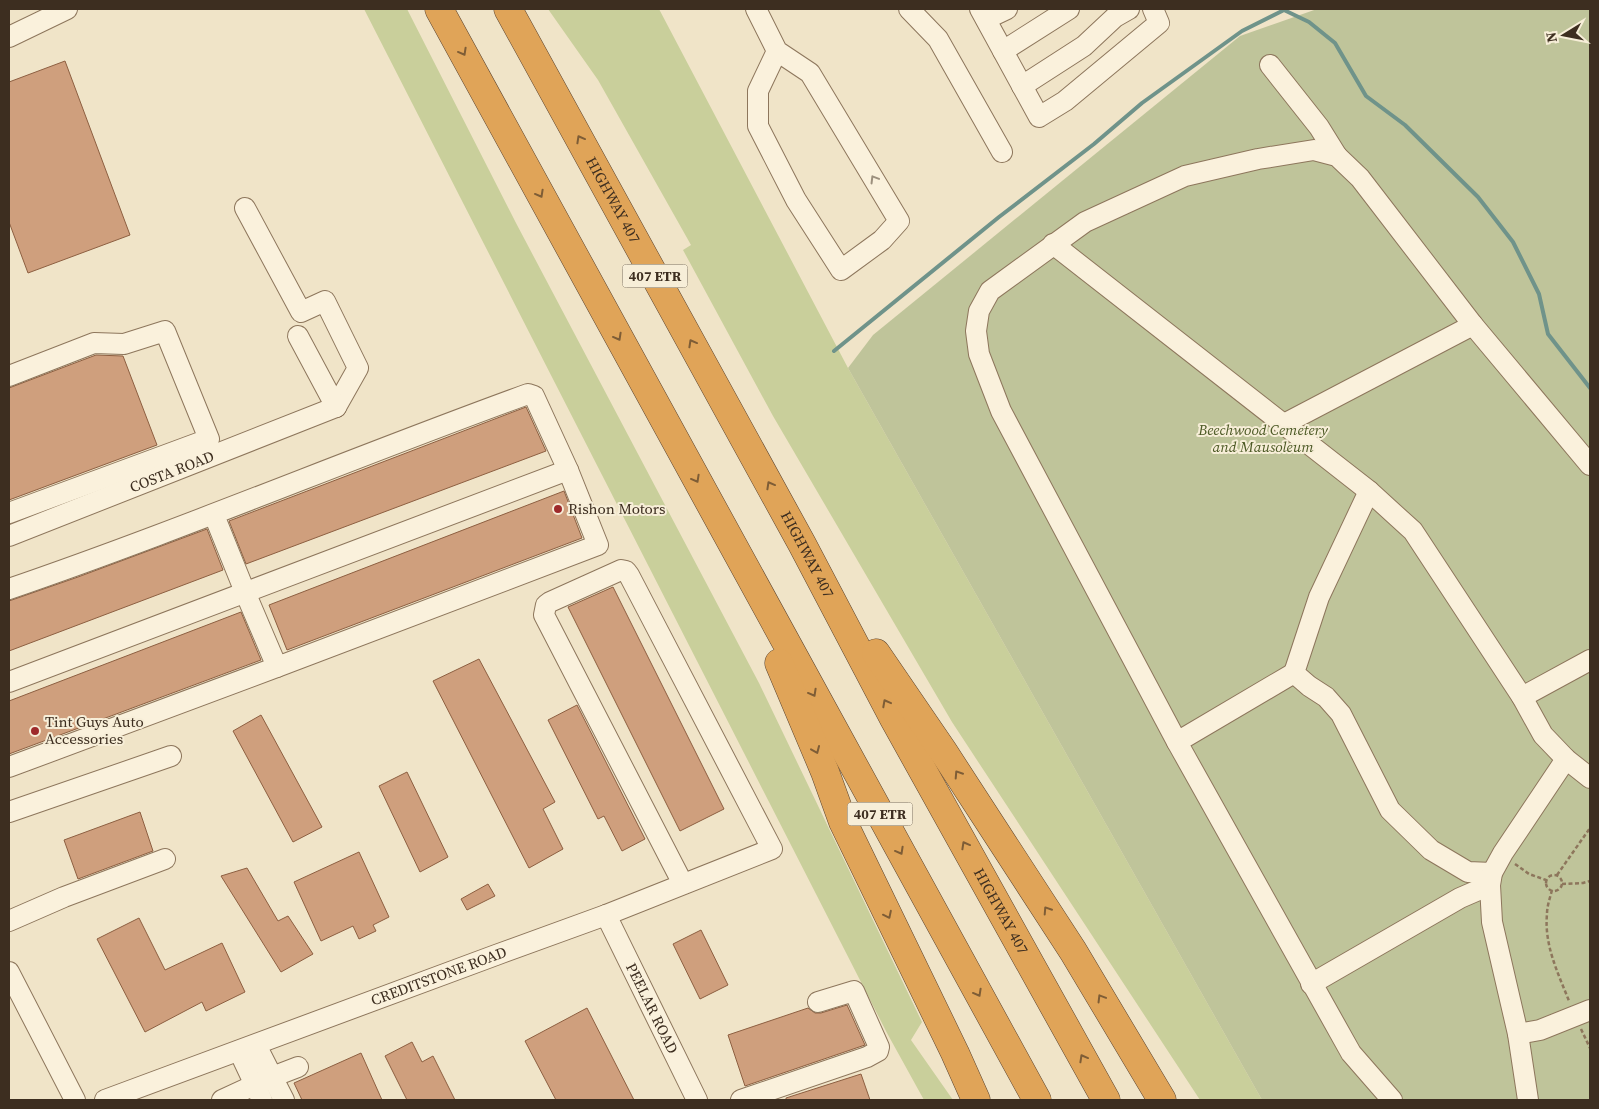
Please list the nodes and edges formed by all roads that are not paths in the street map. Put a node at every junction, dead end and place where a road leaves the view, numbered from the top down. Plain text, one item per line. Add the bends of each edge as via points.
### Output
1 (68, 9) edge
2 (439, 9) edge
3 (508, 9) edge
4 (756, 9) edge
5 (909, 9) edge
6 (1007, 9) edge
7 (1069, 9) edge
8 (1129, 9) edge
9 (1153, 9) edge
10 (983, 14) edge
11 (9, 37) edge
12 (777, 51) junction
13 (1003, 51) junction
14 (1270, 65) dead end
15 (1022, 86) junction
16 (1002, 152) dead end
17 (1337, 156) junction
18 (245, 208) dead end
19 (1053, 244) junction
20 (1473, 324) junction
21 (298, 336) dead end
22 (9, 376) edge
23 (336, 407) junction
24 (1284, 424) junction
25 (1590, 464) edge
26 (568, 470) junction
27 (1370, 491) junction
28 (9, 513) edge
29 (214, 515) junction
30 (722, 528) junction
31 (9, 536) edge
32 (802, 544) junction
33 (9, 589) edge
34 (245, 592) junction
35 (1590, 660) edge
36 (277, 667) junction
37 (1294, 673) junction
38 (9, 682) edge
39 (1522, 697) junction
40 (1177, 742) junction
41 (171, 756) dead end
42 (1566, 759) junction
43 (9, 767) edge
44 (1590, 778) edge
45 (9, 812) edge
46 (164, 859) dead end
47 (1491, 879) junction
48 (682, 884) junction
49 (606, 915) junction
50 (9, 921) edge
51 (9, 972) edge
52 (1311, 984) junction
53 (818, 1002) dead end
54 (1583, 1013) edge
55 (1518, 1034) junction
56 (248, 1048) junction
57 (298, 1067) dead end
58 (263, 1087) edge
59 (75, 1100) edge
60 (105, 1100) edge
61 (222, 1100) edge
62 (284, 1100) edge
63 (697, 1100) edge
64 (741, 1100) edge
65 (976, 1100) edge
66 (1037, 1100) edge
67 (1106, 1100) edge
68 (1162, 1100) edge
69 (1392, 1100) edge
70 (1528, 1100) edge

1 - 11 street
2 -> 30 highway, 407 ETR
32 -> 3 highway, HIGHWAY 407 / 407 ETR
4 - 12 street
5 - 16 street via 938,39
6 - 10 street
7 - 13 street
8 - 15 street via 1084,46
9 - 15 street via 1159,23 1066,101 1038,117
10 - 13 street
12 -> 12 street via 758,91 758,126 796,200 841,270 882,240 899,221 810,73
13 - 15 street
14 - 17 street via 1319,127
17 - 19 street via 1314,150 1258,158 1185,176 1086,222
17 - 20 street via 1360,178
18 - 23 street via 301,312 325,301 358,368
19 - 24 street
19 - 40 street via 990,291 979,311 976,331 979,354 1002,412
20 - 24 street
20 - 25 street
21 - 23 street
22 - 28 street via 94,343 124,344 165,331 209,439
23 - 31 street, COSTA ROAD
24 - 27 street
26 - 29 street via 534,396 528,394
26 - 34 street
26 - 36 street via 598,545
27 - 37 street via 1319,598
27 - 39 street via 1413,531
29 - 33 street
29 - 34 street
30 -> 65 highway via 843,822
30 -> 66 highway, 407 ETR
67 -> 32 highway, HIGHWAY 407 / 407 ETR via 894,719
68 -> 32 highway via 1057,926
34 - 36 street
34 - 38 street
35 - 39 street
36 - 43 street
37 - 40 street
37 - 47 street via 1326,697 1341,714 1390,810 1431,850 1468,872
39 - 42 street via 1543,735
40 - 52 street
41 - 45 street
42 - 44 street
42 - 47 street via 1503,853
46 - 50 street
47 - 52 street
47 - 55 street via 1492,922
48 - 48 street, CREDITSTONE ROAD via 772,849 626,571 621,570 550,602 544,615
48 - 49 street, CREDITSTONE ROAD
49 - 56 street, CREDITSTONE ROAD
49 - 63 street, PEELAR ROAD
51 - 59 street
52 - 69 street via 1351,1053
53 - 64 street via 854,991 878,1050 867,1057
54 - 55 street via 1540,1030
55 - 70 street
56 - 58 street
56 - 60 street, CREDITSTONE ROAD
57 - 58 street
58 - 61 street
58 - 62 street

